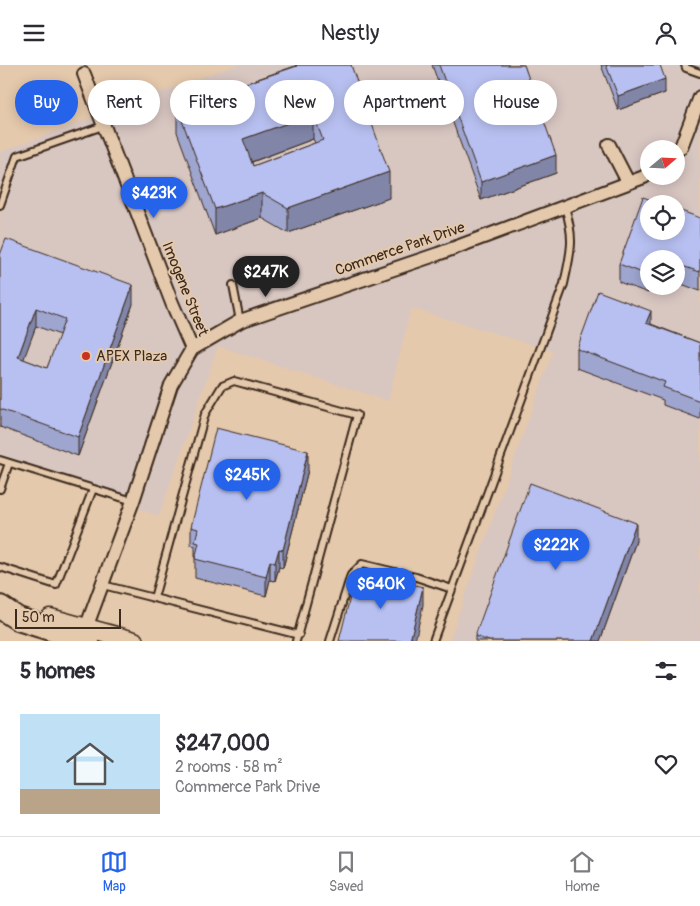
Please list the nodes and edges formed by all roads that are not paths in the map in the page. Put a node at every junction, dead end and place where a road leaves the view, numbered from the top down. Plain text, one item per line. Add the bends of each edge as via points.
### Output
1 (685, 65) edge
2 (700, 73) edge
3 (84, 74) dead end
4 (88, 85) edge
5 (700, 97) edge
6 (103, 125) joint
7 (684, 140) edge
8 (609, 145) dead end
9 (640, 178) edge
10 (628, 182) junction
11 (0, 205) edge
12 (565, 207) junction
13 (233, 285) dead end
14 (240, 321) junction
15 (192, 349) junction
16 (0, 459) edge
17 (9, 463) junction
18 (0, 489) edge
19 (93, 489) junction
20 (133, 501) junction
21 (0, 567) edge
22 (102, 585) junction
23 (452, 589) junction
24 (154, 598) junction
25 (0, 606) edge
26 (87, 635) edge
27 (297, 638) edge
28 (134, 641) edge
29 (330, 641) edge
30 (433, 641) edge

1 - 2 lane
3 - 4 street, Imogene Street
5 - 7 street
6 - 11 lane via 17,156
6 - 15 street, Imogene Street
8 - 10 street
9 - 10 street, Commerce Park Drive
10 - 12 street, Commerce Park Drive
12 - 14 street, Commerce Park Drive
12 - 23 lane via 573,243 564,284
13 - 14 lane
14 - 15 street, Commerce Park Drive
15 - 20 street via 172,385
16 - 17 lane
17 - 18 lane
17 - 19 lane
19 - 20 lane
19 - 21 lane via 56,585
20 - 22 street
22 - 24 lane
22 - 26 street
23 - 29 lane via 362,565 351,575
23 - 30 lane
24 - 27 lane
24 - 27 lane via 205,414 222,386 234,381 357,415
25 - 26 highway via 18,619
26 - 28 main road

